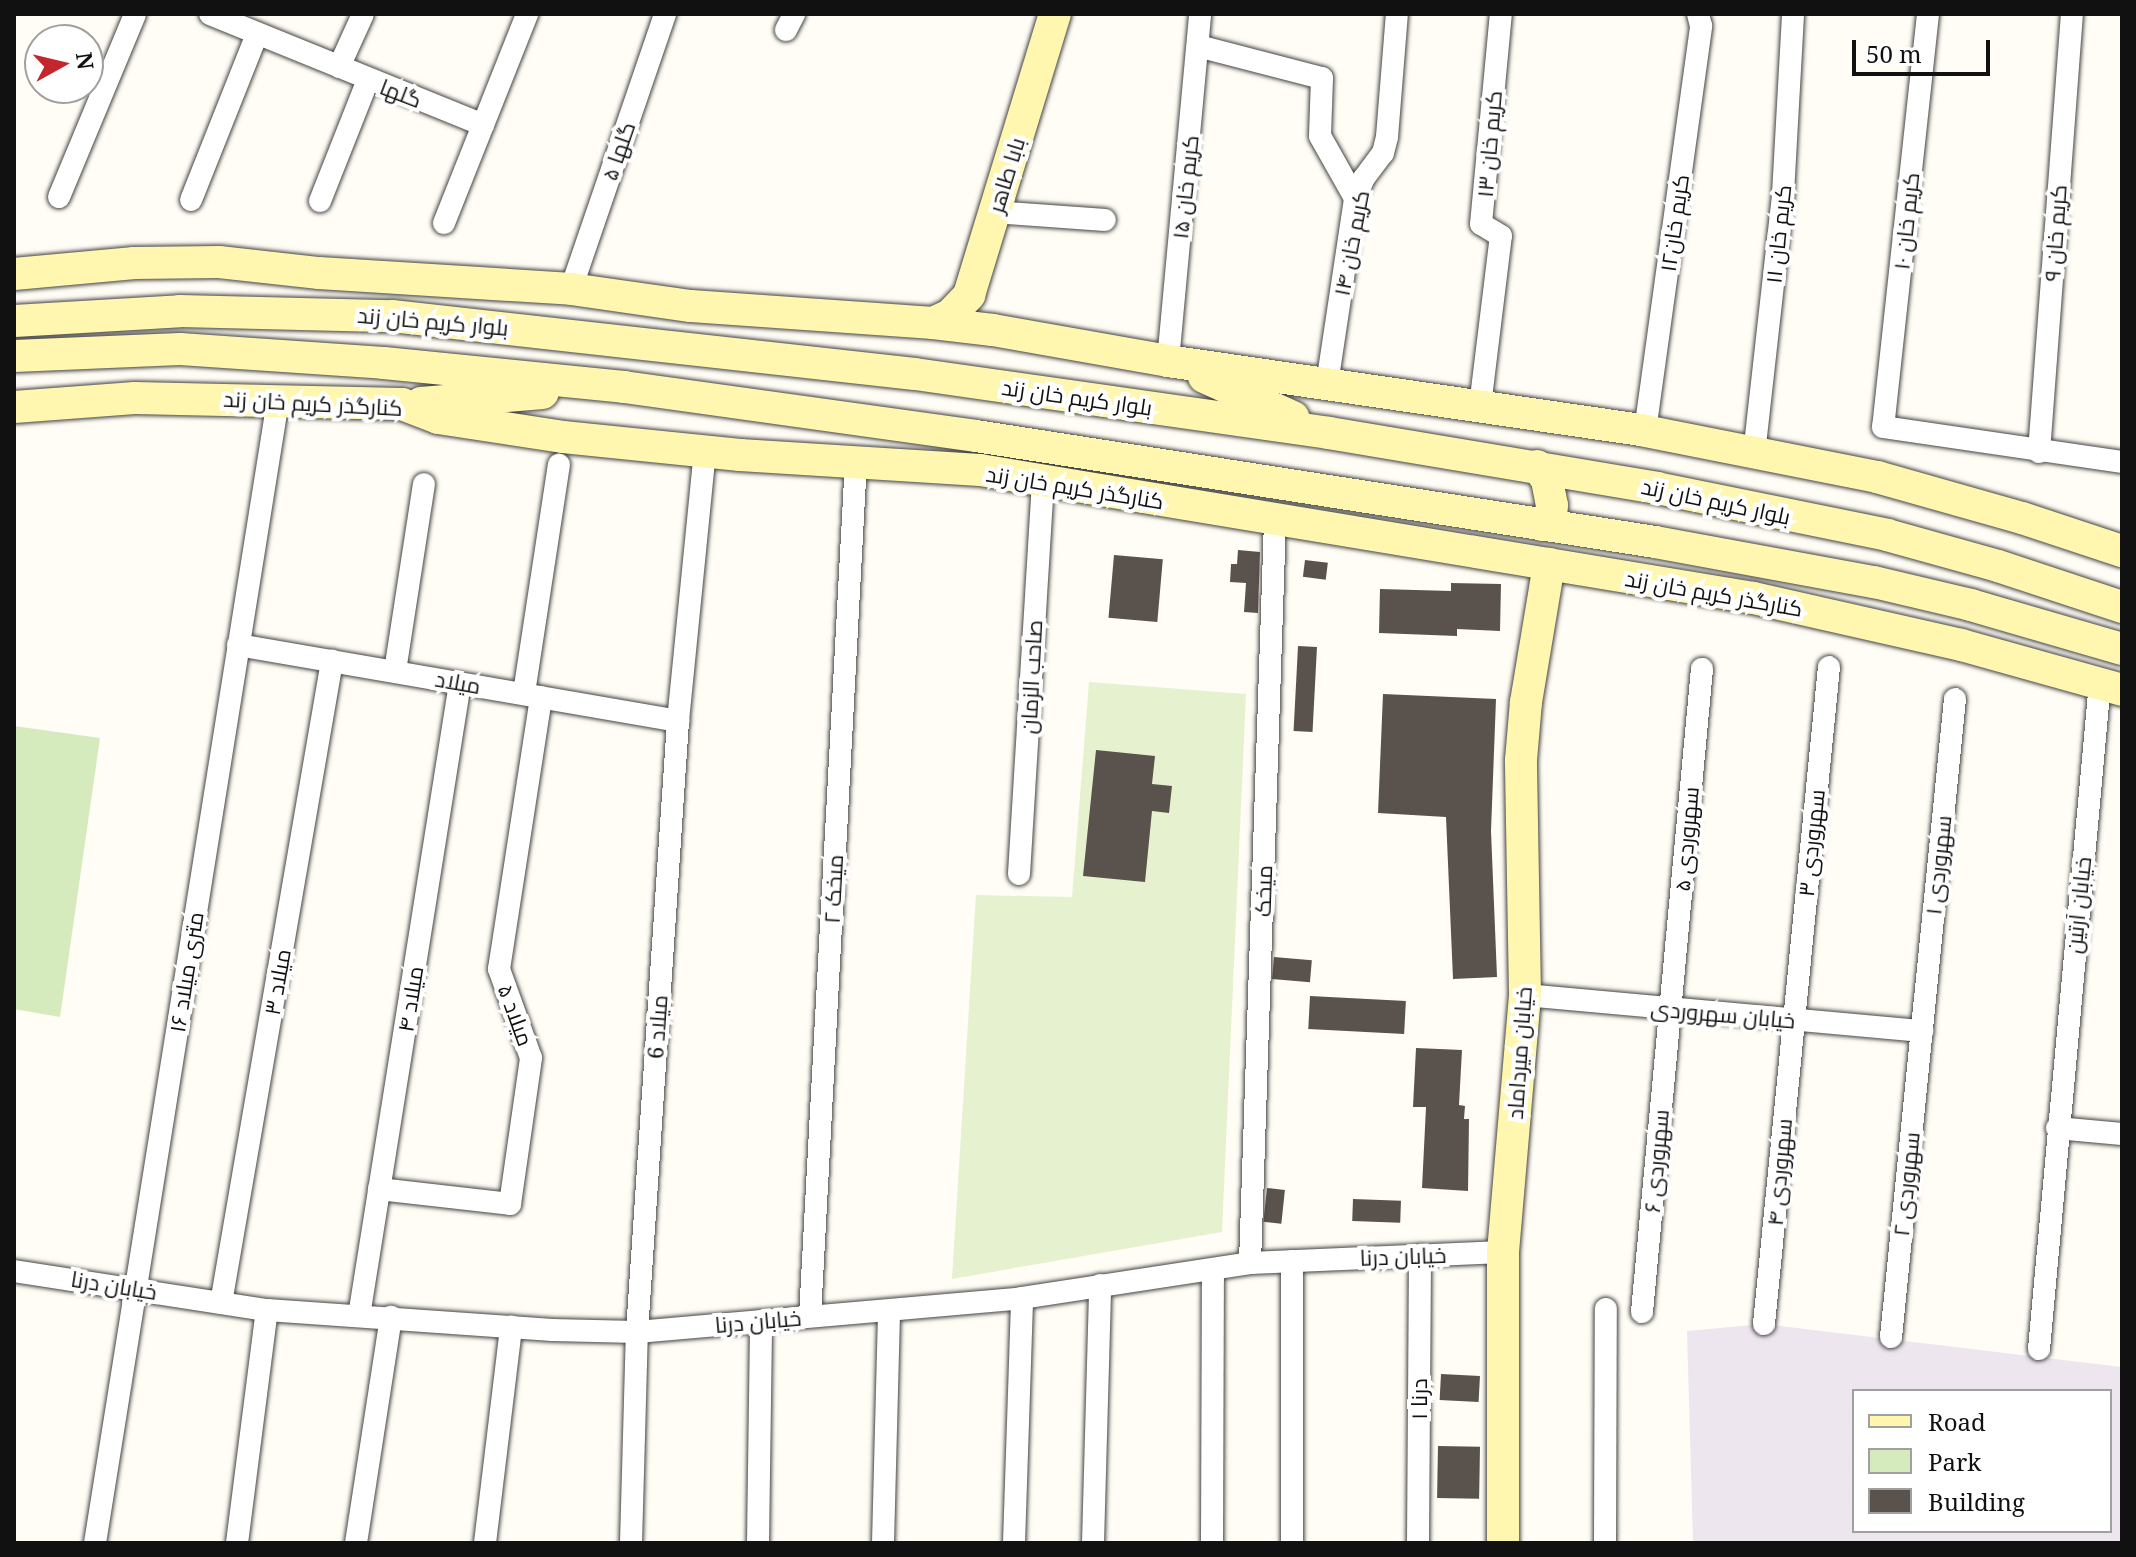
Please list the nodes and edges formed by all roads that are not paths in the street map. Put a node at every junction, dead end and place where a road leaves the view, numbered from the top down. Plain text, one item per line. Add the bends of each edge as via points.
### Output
1 (135, 14) edge
2 (363, 14) edge
3 (527, 14) edge
4 (665, 14) edge
5 (1055, 14) edge
6 (1200, 14) edge
7 (1397, 14) edge
8 (1501, 14) edge
9 (1698, 14) edge
10 (1793, 14) edge
11 (1928, 14) edge
12 (2072, 14) edge
13 (215, 15) edge
14 (257, 34) junction
15 (1198, 46) junction
16 (339, 67) junction
17 (368, 80) junction
18 (483, 125) junction
19 (59, 197) dead end
20 (1355, 198) junction
21 (191, 200) dead end
22 (320, 201) dead end
23 (994, 212) junction
24 (1105, 220) dead end
25 (444, 223) dead end
26 (14, 274) edge
27 (571, 289) junction
28 (969, 295) junction
29 (691, 306) junction
30 (392, 316) junction
31 (446, 320) junction
32 (14, 321) edge
33 (933, 323) junction
34 (993, 330) junction
35 (14, 356) edge
36 (1168, 361) junction
37 (384, 363) junction
38 (435, 368) junction
39 (1327, 384) junction
40 (624, 387) junction
41 (278, 400) junction
42 (402, 404) junction
43 (1480, 406) junction
44 (14, 407) edge
45 (813, 415) junction
46 (1645, 431) junction
47 (1329, 433) junction
48 (705, 451) junction
49 (2039, 452) junction
50 (1754, 454) junction
51 (856, 462) junction
52 (2122, 462) edge
53 (559, 465) dead end
54 (1537, 466) junction
55 (946, 468) junction
56 (1043, 481) junction
57 (424, 484) dead end
58 (1657, 488) junction
59 (1275, 520) junction
60 (1542, 525) junction
61 (1655, 542) junction
62 (2122, 551) edge
63 (1549, 564) junction
64 (1818, 572) junction
65 (2122, 607) edge
66 (1812, 611) junction
67 (238, 645) junction
68 (2122, 649) edge
69 (332, 661) junction
70 (1829, 667) dead end
71 (1702, 669) dead end
72 (395, 671) junction
73 (460, 683) junction
74 (2111, 686) edge
75 (532, 695) junction
76 (1955, 699) dead end
77 (678, 721) junction
78 (1019, 874) dead end
79 (1525, 995) junction
80 (1670, 1009) junction
81 (1793, 1020) junction
82 (1922, 1031) junction
83 (2057, 1128) junction
84 (2122, 1134) edge
85 (379, 1189) junction
86 (1503, 1252) junction
87 (1420, 1255) junction
88 (1292, 1261) junction
89 (1250, 1263) junction
90 (1213, 1270) junction
91 (14, 1271) edge
92 (1100, 1285) junction
93 (136, 1288) junction
94 (1022, 1298) junction
95 (221, 1303) junction
96 (1606, 1309) dead end
97 (267, 1310) junction
98 (889, 1311) junction
99 (1642, 1312) dead end
100 (359, 1316) junction
101 (810, 1316) junction
102 (391, 1317) junction
103 (761, 1321) junction
104 (1764, 1324) dead end
105 (511, 1327) junction
106 (637, 1332) junction
107 (1891, 1337) dead end
108 (2039, 1349) dead end
109 (95, 1543) edge
110 (237, 1543) edge
111 (356, 1543) edge
112 (485, 1543) edge
113 (631, 1543) edge
114 (758, 1543) edge
115 (883, 1543) edge
116 (1014, 1543) edge
117 (1093, 1543) edge
118 (1212, 1543) edge
119 (1292, 1543) edge
120 (1418, 1543) edge
121 (1503, 1543) edge
122 (1605, 1543) edge

1 - 19 street
2 - 16 street
3 - 18 street
4 - 27 street, گلها ۵
5 - 23 main road, بابا طاهر
6 - 15 street, کریم خان ۱۵
7 - 20 street, کریم خان ۱۴ via 1387,137
8 - 43 street, کریم خان ۱۳ via 1481,224 1501,236
9 - 46 street, کریم خان۱۲ via 1701,26
10 - 50 street, کریم خان ۱۱ via 1783,194
11 - 49 street, کریم خان ۱۰ via 1883,427
12 - 49 street, کریم خان ۹
13 - 14 street, گلها
14 - 16 street, گلها
14 - 21 street
15 - 20 street via 1322,78 1320,136
15 - 36 street, کریم خان ۱۵
16 - 17 street, گلها
17 - 18 street, گلها
17 - 22 street
18 - 25 street
20 - 39 street, کریم خان ۱۴
23 - 24 street
23 - 28 main road, بابا طاهر
26 - 27 main road via 219,262
27 - 29 main road
28 - 33 main road via 950,315
28 - 34 main road
29 - 31 main road
29 - 33 main road
30 - 31 main road, بلوار کریم خان زند
30 - 32 main road, بلوار کریم خان زند via 221,310
30 - 37 main road
31 - 38 main road
31 - 47 main road, بلوار کریم خان زند via 915,374
33 - 34 main road
34 - 36 main road
35 - 37 main road, بلوار کریم خان زند via 180,349
36 - 39 main road
36 - 47 main road
37 - 38 main road, بلوار کریم خان زند
38 - 40 main road, بلوار کریم خان زند
39 - 43 main road
40 - 42 main road
40 - 45 main road, بلوار کریم خان زند
41 - 42 main road, کنارگذر کریم خان زند
41 - 44 main road, کنارگذر کریم خان زند via 135,398
41 - 67 street, ۱۶ متری میلاد
42 - 48 main road, کنارگذر کریم خان زند via 438,418
43 - 46 main road
45 - 55 main road
45 - 60 main road, بلوار کریم خان زند
46 - 50 main road
47 - 54 main road, بلوار کریم خان زند
48 - 51 main road, کنارگذر کریم خان زند
48 - 77 street, میلاد 6
49 - 52 street
50 - 62 main road via 1877,477
51 - 55 main road, کنارگذر کریم خان زند
51 - 101 street, میخک ۲
53 - 75 street
54 - 58 main road, بلوار کریم خان زند
54 - 60 main road via 1547,480 1552,505 1551,517
55 - 56 main road, کنارگذر کریم خان زند
56 - 59 main road, کنارگذر کریم خان زند
56 - 78 street, صاحب الزمان
57 - 72 street
58 - 61 main road via 1650,513
58 - 65 main road, بلوار کریم خان زند via 1887,535
59 - 63 main road, کنارگذر کریم خان زند
59 - 89 street, میخک
60 - 61 main road, بلوار کریم خان زند
61 - 64 main road, بلوار کریم خان زند
63 - 66 main road, کنارگذر کریم خان زند
63 - 79 main road, خیابان میرداماد via 1521,760
64 - 66 main road
64 - 68 main road, بلوار کریم خان زند via 1971,605
66 - 74 main road, کنارگذر کریم خان زند
67 - 69 street, میلاد
67 - 93 street, ۱۶ متری میلاد
69 - 72 street, میلاد
69 - 95 street, میلاد ۳
70 - 81 street, سهروردی ۳
71 - 80 street, سهروردی ۵
72 - 73 street, میلاد
73 - 75 street, میلاد
73 - 85 street, میلاد ۴
74 - 83 street, خیابان آرتین
75 - 77 street, میلاد
75 - 85 street, میلاد ۵ via 499,969 531,1058 510,1204
76 - 82 street, سهروردی ۱
77 - 106 street, میلاد 6
79 - 80 street, خیابان سهروردی
79 - 86 main road, خیابان میرداماد
80 - 81 street, خیابان سهروردی
80 - 99 street, سهروردی ۶
81 - 82 street, خیابان سهروردی
81 - 104 street, سهروردی ۴
82 - 107 street, سهروردی ۲
83 - 84 street
83 - 108 street, خیابان آرتین
85 - 100 street, میلاد ۴
86 - 87 street, خیابان درنا
86 - 121 main road, خیابان میرداماد
87 - 88 street, خیابان درنا
87 - 120 street, درنا ۱
88 - 89 street, خیابان درنا
88 - 119 street
89 - 90 street, خیابان درنا
90 - 92 street, خیابان درنا
90 - 118 street
91 - 93 street, خیابان درنا
92 - 94 street, خیابان درنا
92 - 117 street
93 - 95 street, خیابان درنا
93 - 109 street, ۱۶ متری میلاد
94 - 98 street, خیابان درنا
94 - 116 street
95 - 97 street, خیابان درنا
96 - 122 street
97 - 100 street, خیابان درنا
97 - 110 street
98 - 101 street, خیابان درنا
98 - 115 street
100 - 102 street, خیابان درنا
101 - 103 street, خیابان درنا
102 - 105 street, خیابان درنا
102 - 111 street
103 - 106 street, خیابان درنا
103 - 114 street
105 - 106 street, خیابان درنا
105 - 112 street
106 - 113 street, میلاد 6

